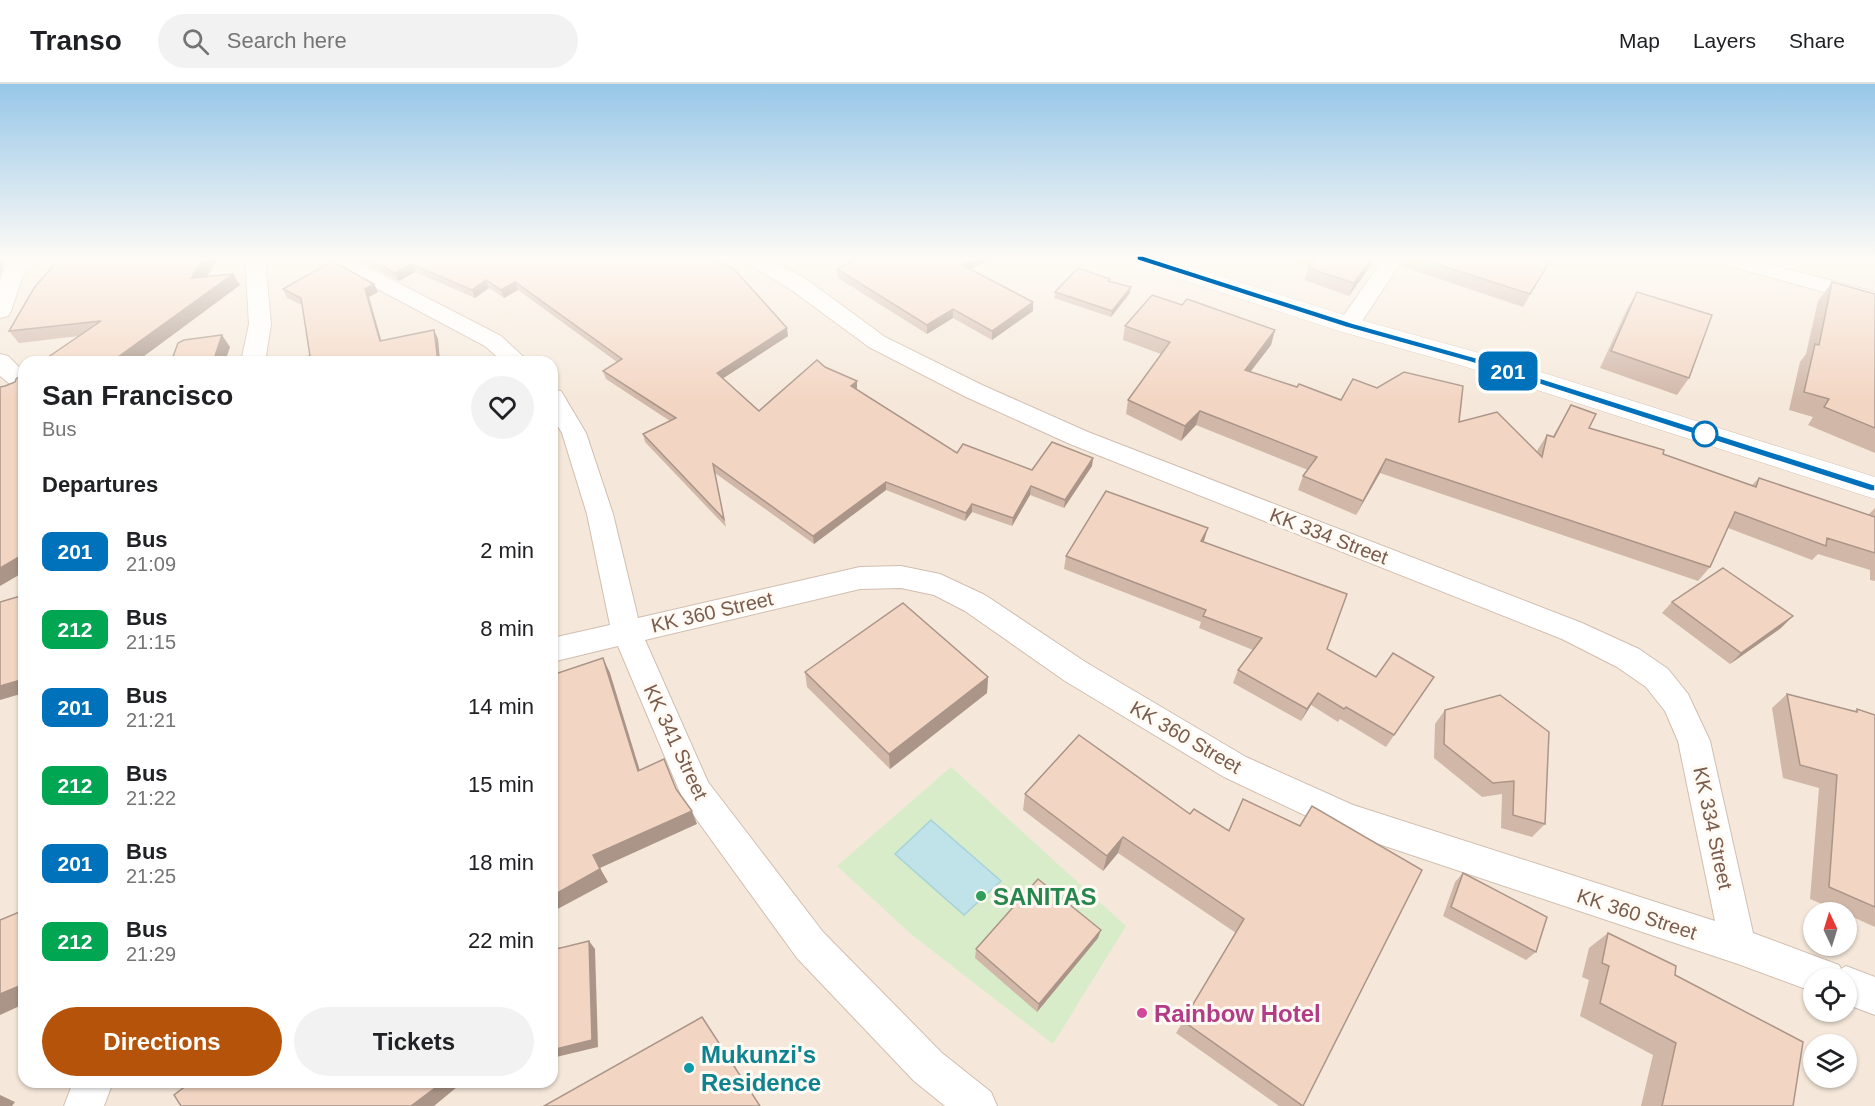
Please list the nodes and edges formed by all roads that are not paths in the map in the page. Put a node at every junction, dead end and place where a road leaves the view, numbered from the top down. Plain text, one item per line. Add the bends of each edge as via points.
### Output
1 (260, 306) edge
2 (426, 306) edge
3 (828, 306) edge
4 (1288, 306) edge
5 (1361, 306) edge
6 (1348, 325) junction
7 (255, 356) edge
8 (511, 356) edge
9 (0, 361) edge
10 (18, 379) edge
11 (558, 407) edge
12 (1875, 488) edge
13 (626, 631) junction
14 (558, 648) edge
15 (1738, 946) junction
16 (1803, 970) edge
17 (1857, 989) edge
18 (1875, 996) edge
19 (91, 1088) edge
20 (84, 1106) edge
21 (977, 1106) edge

1 - 7 street via 260,343
2 - 8 street via 494,341
3 - 15 street, KK 334 Street via 877,342 985,396 1079,438 1572,631 1628,658 1657,678 1677,703 1694,741
4 - 6 street
5 - 6 street
6 - 12 street via 1473,360
9 - 10 street
11 - 13 street, KK 341 Street via 574,433 600,514
13 - 14 street, KK 360 Street
13 - 15 street, KK 360 Street via 860,579 901,577 940,585 975,603 1076,672 1235,767 1346,818
13 - 21 street, KK 341 Street via 696,792 810,945 928,1067
15 - 16 street, KK 360 Street
17 - 18 street
19 - 20 street

